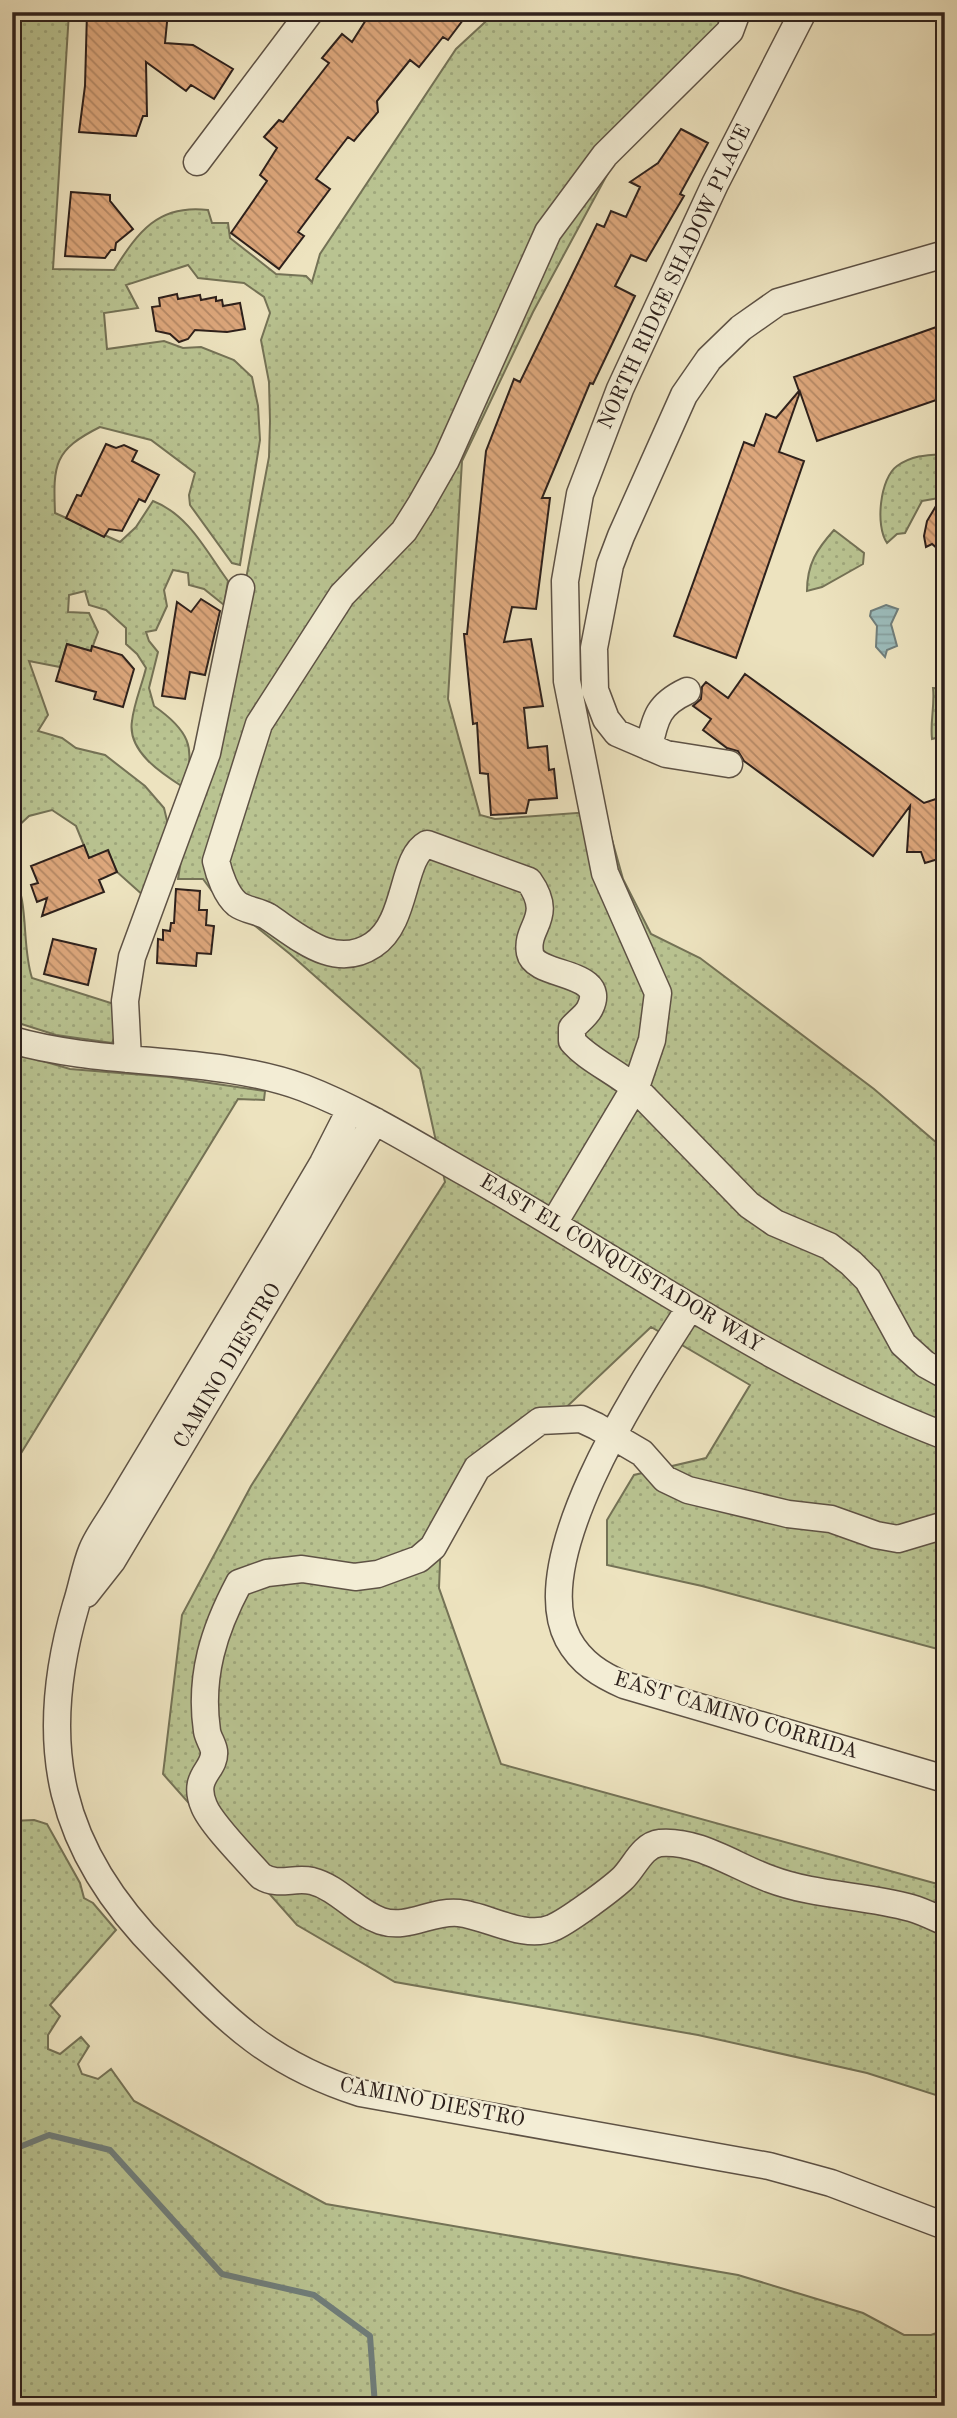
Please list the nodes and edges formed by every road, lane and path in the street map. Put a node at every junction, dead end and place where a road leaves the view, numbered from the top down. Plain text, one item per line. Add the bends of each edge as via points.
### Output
1 (310, 12) edge
2 (737, 12) edge
3 (803, 12) edge
4 (197, 162) dead end
5 (945, 254) edge
6 (241, 588) dead end
7 (687, 691) dead end
8 (649, 747) junction
9 (729, 764) dead end
10 (12, 1040) edge
11 (128, 1059) junction
12 (635, 1088) junction
13 (350, 1110) junction
14 (376, 1121) junction
15 (554, 1223) junction
16 (689, 1309) junction
17 (945, 1375) edge
18 (613, 1436) junction
19 (945, 1436) edge
20 (945, 1525) edge
21 (75, 1608) junction
22 (945, 1779) edge
23 (945, 1922) edge
24 (945, 2226) edge

1 - 4 street
2 - 12 street via 730,31 605,155 548,232 446,460 421,504 404,531 342,595 259,724 216,861 238,905 265,915 322,952 349,954 373,945 393,922 412,860 427,844 529,881 539,895 539,923 529,940 530,956 538,965 587,984 592,995 590,1008 572,1028 572,1041
3 - 12 street, NORTH RIDGE SHADOW PLACE via 715,184 620,389 580,494 565,581 567,681 593,822 605,873 658,993 652,1040
5 - 8 street via 778,302 741,328 709,359 684,395 610,565 594,648 595,690 606,719 617,733
6 - 11 street via 207,753 132,957 125,1001
7 - 8 street via 667,700 654,722
8 - 9 street via 694,761
10 - 11 street, EAST EL CONQUISTADOR WAY
11 - 13 street, EAST EL CONQUISTADOR WAY via 267,1077
12 - 15 street, NORTH RIDGE SHADOW PLACE
12 - 17 street via 749,1205 775,1223 830,1246 851,1263 868,1280 903,1343
13 - 14 street, EAST EL CONQUISTADOR WAY
13 - 21 street, CAMINO DIESTRO via 317,1174 93,1549
14 - 15 street, EAST EL CONQUISTADOR WAY
14 - 21 street, CAMINO DIESTRO via 112,1560
15 - 16 street, EAST EL CONQUISTADOR WAY
16 - 18 street, EAST CAMINO CORRIDA
16 - 19 street, EAST EL CONQUISTADOR WAY via 887,1414
18 - 20 street via 642,1453 665,1479 688,1490 788,1514 831,1519 898,1539
18 - 22 street, EAST CAMINO CORRIDA via 578,1510 561,1580 563,1627 585,1663 624,1685
18 - 23 street via 581,1419 540,1421 528,1427 477,1468 433,1547 419,1559 378,1574 355,1577 302,1569 267,1573 239,1583 220,1619 207,1661 204,1702 214,1751 200,1780 204,1808 271,1883 310,1881 335,1890 381,1921 400,1924 459,1913 515,1928 553,1928 623,1878 637,1858 656,1843 701,1849 801,1889 912,1908
21 - 24 street, CAMINO DIESTRO via 57,1690 55,1745 84,1848 111,1898 133,1923 234,2026 271,2054 311,2076 359,2093 769,2166 831,2183

